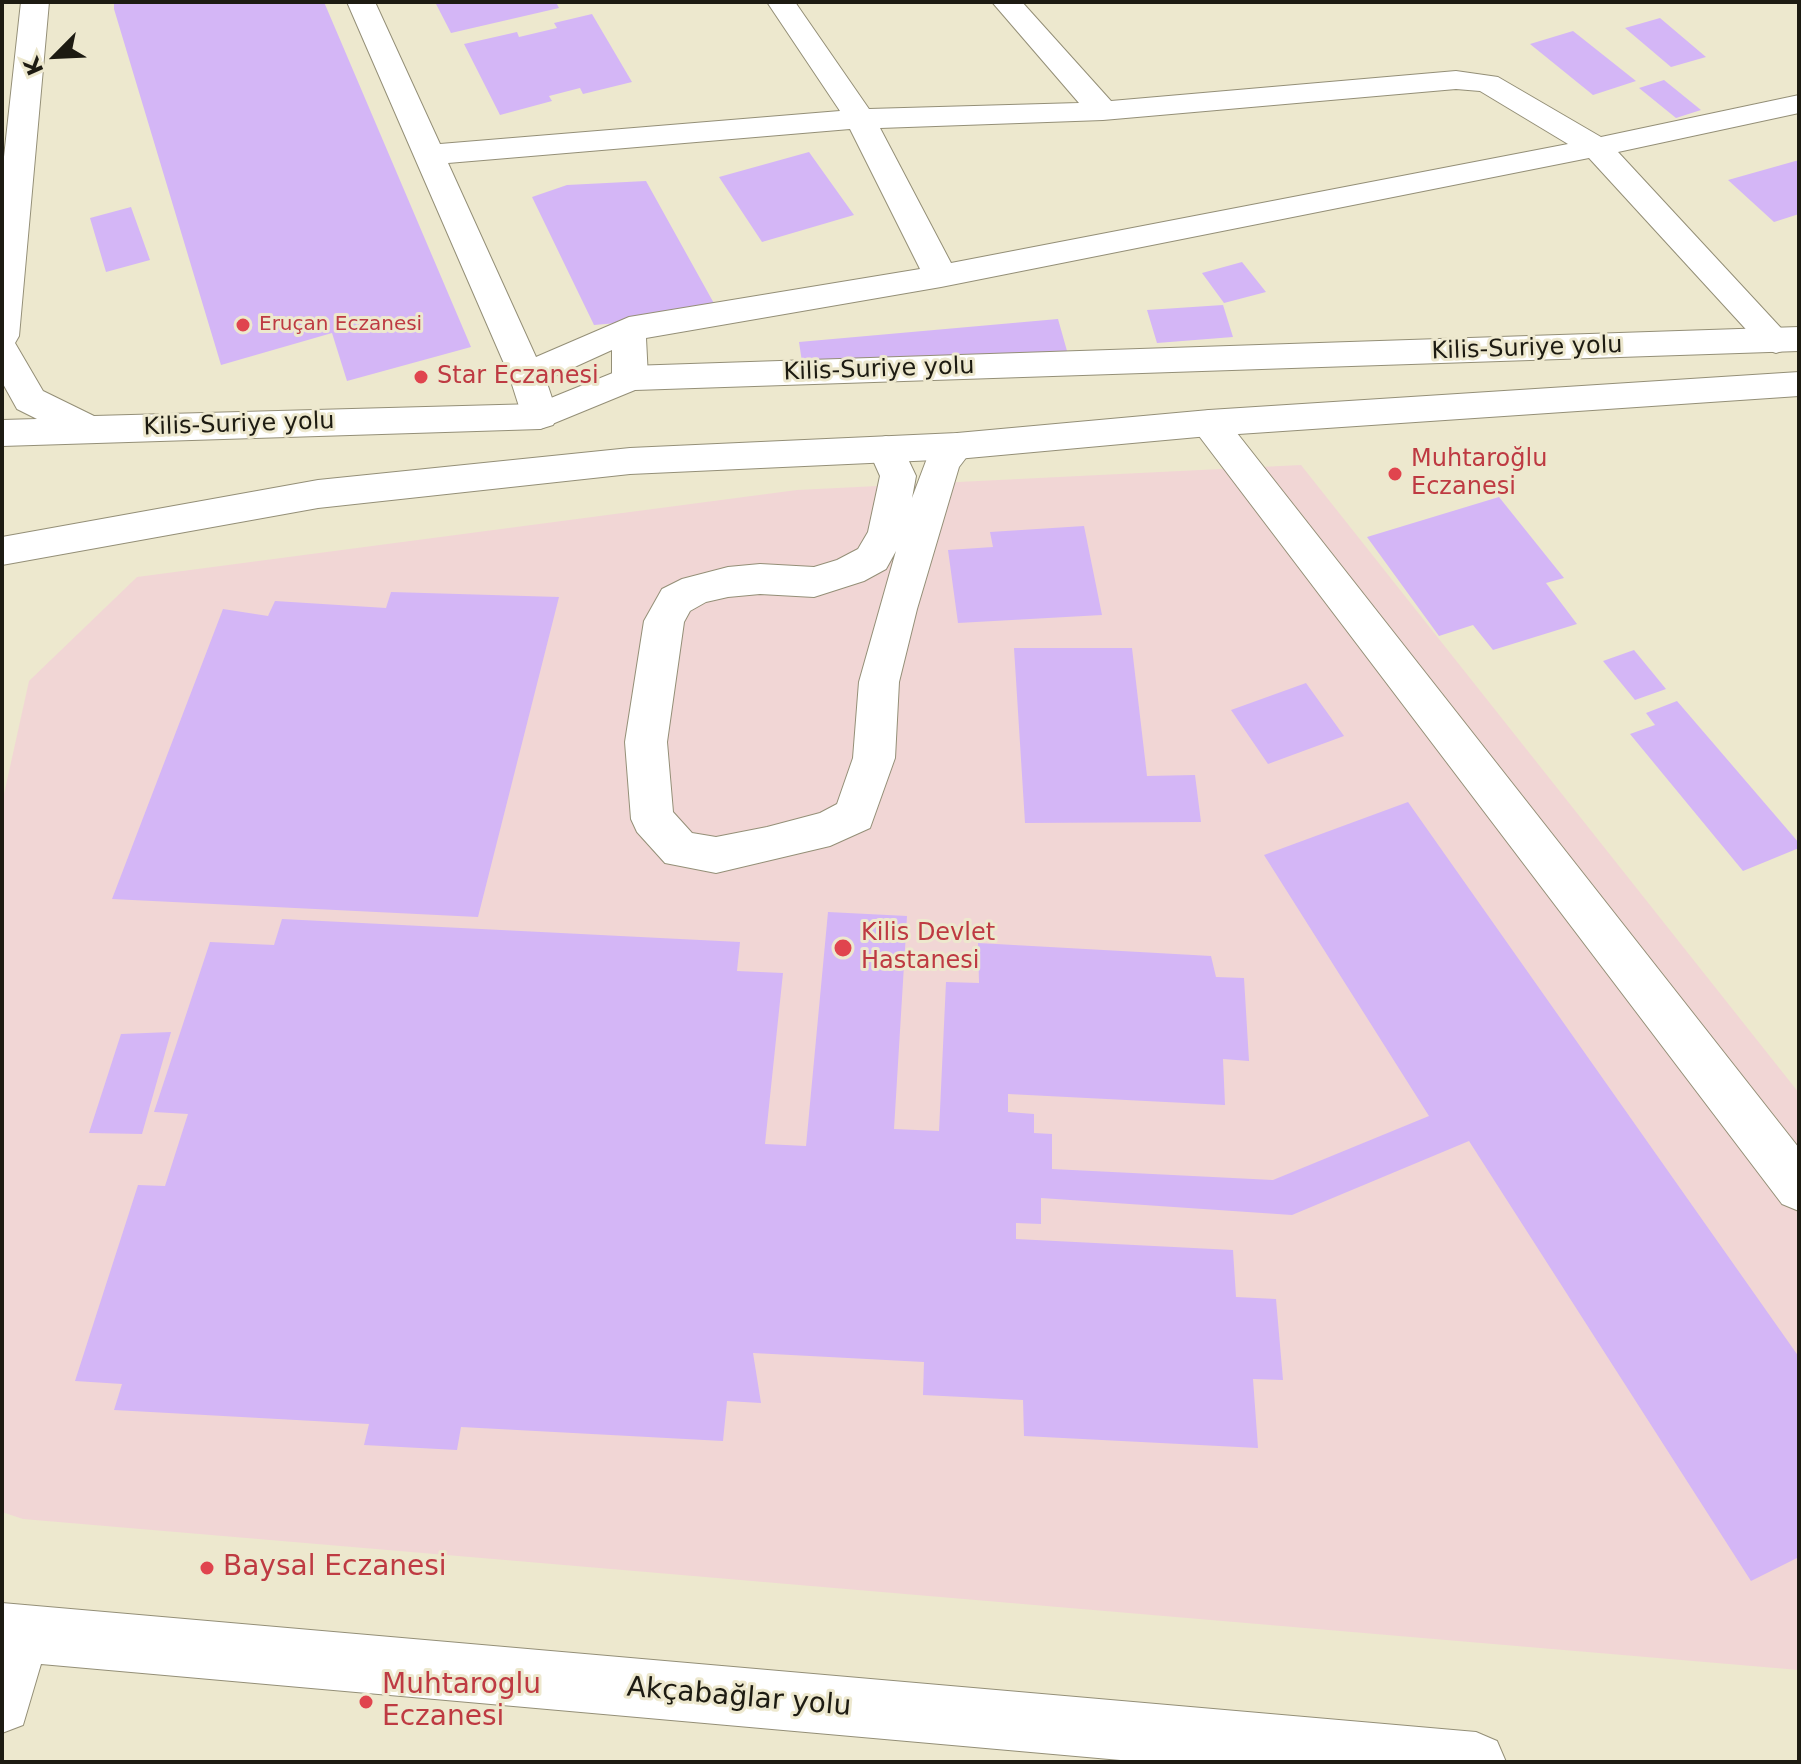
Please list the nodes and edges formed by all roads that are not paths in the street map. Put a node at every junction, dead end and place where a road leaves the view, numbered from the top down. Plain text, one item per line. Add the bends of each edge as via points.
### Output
1 (35, 2) edge
2 (361, 2) edge
3 (781, 2) edge
4 (1006, 2) edge
5 (1799, 104) edge
6 (1103, 111) junction
7 (860, 119) junction
8 (1596, 147) junction
9 (429, 155) junction
10 (941, 276) junction
11 (629, 329) junction
12 (2, 336) edge
13 (1787, 340) edge
14 (2, 350) edge
15 (527, 375) junction
16 (630, 378) junction
17 (1799, 384) edge
18 (540, 416) junction
19 (1209, 423) junction
20 (89, 429) junction
21 (2, 433) edge
22 (957, 446) junction
23 (886, 449) junction
24 (2, 551) edge
25 (1799, 1187) edge
26 (11, 1634) edge
27 (2, 1704) edge
28 (1476, 1762) edge

1 - 12 main road
2 - 9 main road
3 - 7 main road
4 - 6 main road
5 - 8 main road
6 - 7 main road
6 - 8 main road via 1456,80 1487,83
7 - 9 main road
7 - 10 main road
8 - 10 main road
8 - 13 main road
9 - 15 main road
10 - 11 main road
11 - 15 main road
11 - 16 main road
13 - 16 main road, Kilis-Suriye yolu
14 - 20 main road, Kilis-Suriye yolu via 30,400
15 - 18 main road
16 - 18 main road, Kilis-Suriye yolu
17 - 19 main road, Kilis-Suriye yolu
18 - 20 main road, Kilis-Suriye yolu
19 - 22 main road, Kilis-Suriye yolu
19 - 25 main road
20 - 21 main road
22 - 23 main road, Kilis-Suriye yolu
22 - 23 main road via 942,462 897,609 879,682 874,758 855,815 830,828 767,845 716,855 680,850 652,819 647,779 646,742 664,621 676,600 696,589 760,579 814,582 872,559 887,532 898,476
23 - 24 main road, Kilis-Suriye yolu via 630,461 318,494
26 - 27 main road
26 - 28 main road, Akçabağlar yolu

